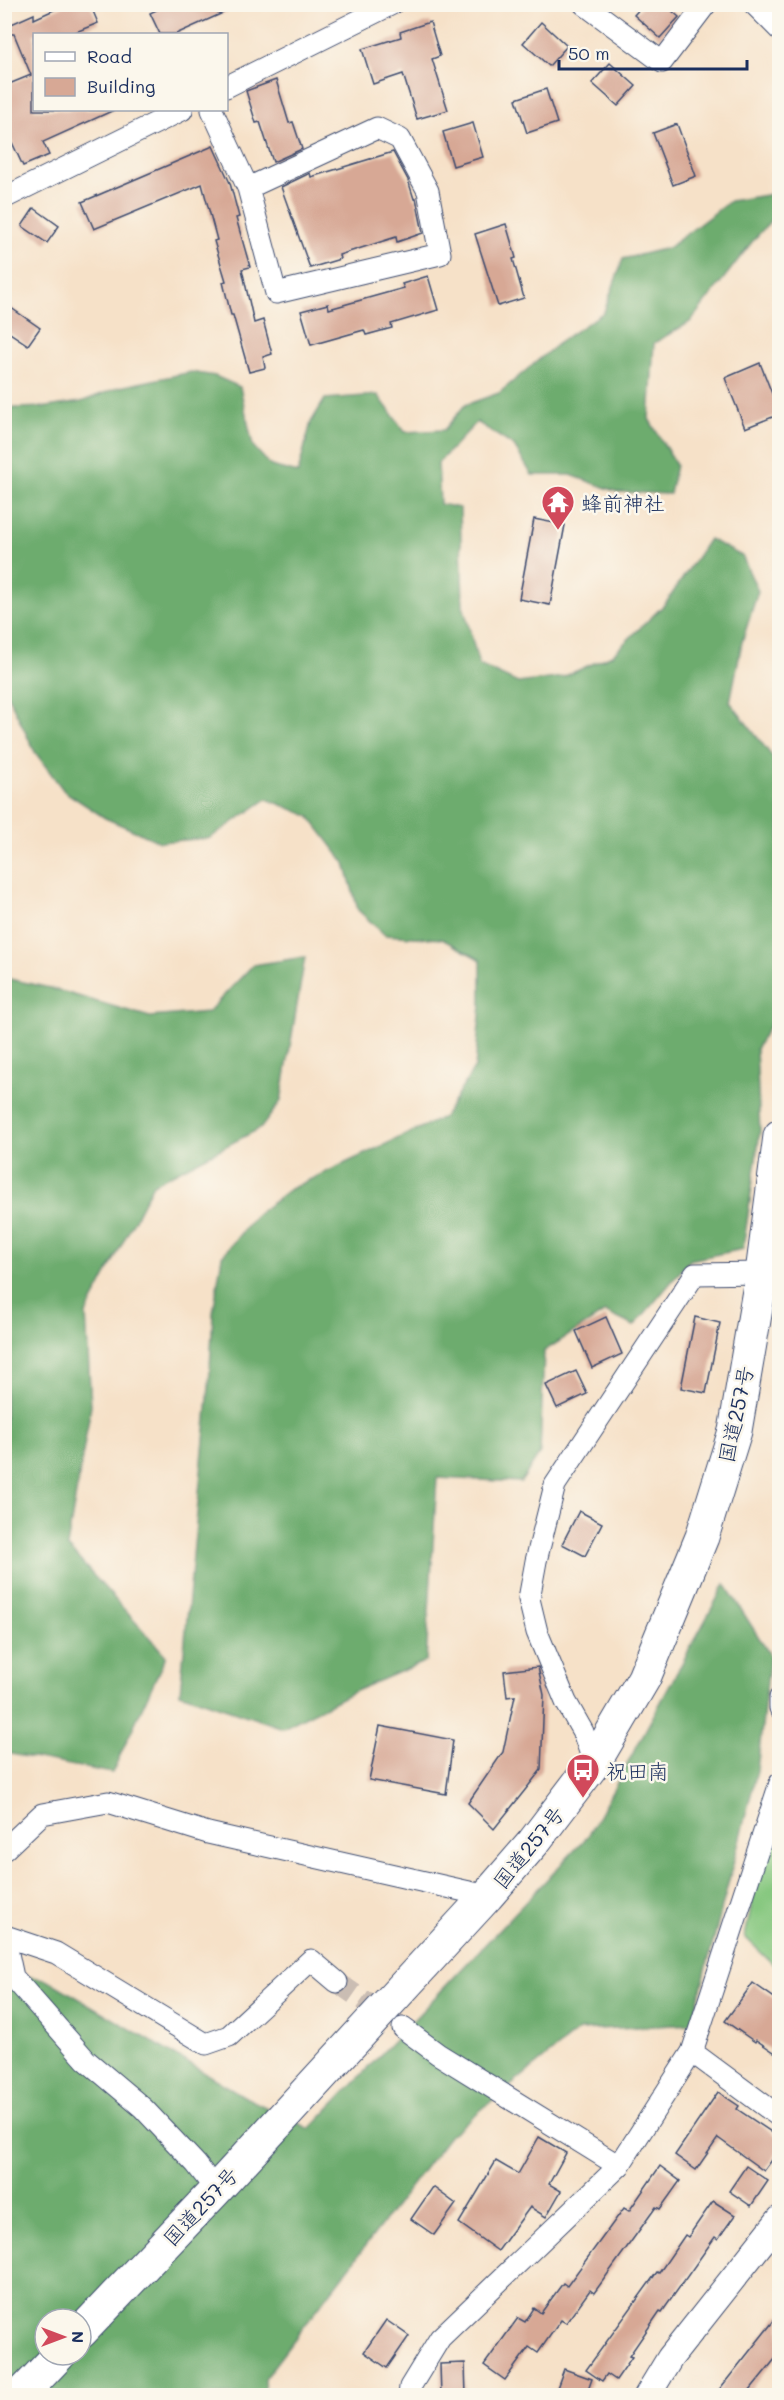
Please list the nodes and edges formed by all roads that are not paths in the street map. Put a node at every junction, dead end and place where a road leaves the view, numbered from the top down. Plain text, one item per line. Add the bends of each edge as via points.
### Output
1 (392, 4) edge
2 (585, 4) edge
3 (706, 4) edge
4 (754, 4) edge
5 (780, 30) edge
6 (228, 86) edge
7 (180, 111) edge
8 (212, 111) edge
9 (248, 188) junction
10 (4, 198) edge
11 (780, 1136) edge
12 (762, 1273) junction
13 (780, 1698) edge
14 (780, 1708) edge
15 (594, 1763) junction
16 (780, 1783) edge
17 (4, 1850) edge
18 (487, 1896) junction
19 (5, 1935) edge
20 (337, 1982) tunnel mouth
21 (403, 2028) tunnel mouth
22 (692, 2052) junction
23 (780, 2117) edge
24 (619, 2166) junction
25 (216, 2190) junction
26 (780, 2219) edge
27 (93, 2319) edge
28 (48, 2367) edge
29 (20, 2396) edge
30 (410, 2396) edge
31 (646, 2396) edge

1 - 6 street
2 - 3 street via 662,62
4 - 5 street
7 - 10 street
8 - 9 street
9 - 9 street via 276,293 440,254 428,191 400,139 377,128
11 - 12 highway, 国道257号
12 - 15 highway, 国道257号 via 735,1431 702,1537 644,1678
12 - 15 street via 695,1274 555,1485 529,1599 537,1632
13 - 14 street
15 - 18 highway, 国道257号 via 534,1843
16 - 22 street
17 - 18 street via 42,1814 108,1802 208,1833
18 - 25 highway, 国道257号
19 - 20 street via 56,1953 206,2044 229,2036 311,1960
19 - 25 street via 13,1977 86,2060 142,2108
21 - 24 street via 438,2054
22 - 23 street
22 - 24 street
24 - 30 street via 440,2338 410,2387
25 - 27 highway, 国道257号
26 - 31 street via 669,2358
28 - 29 highway

